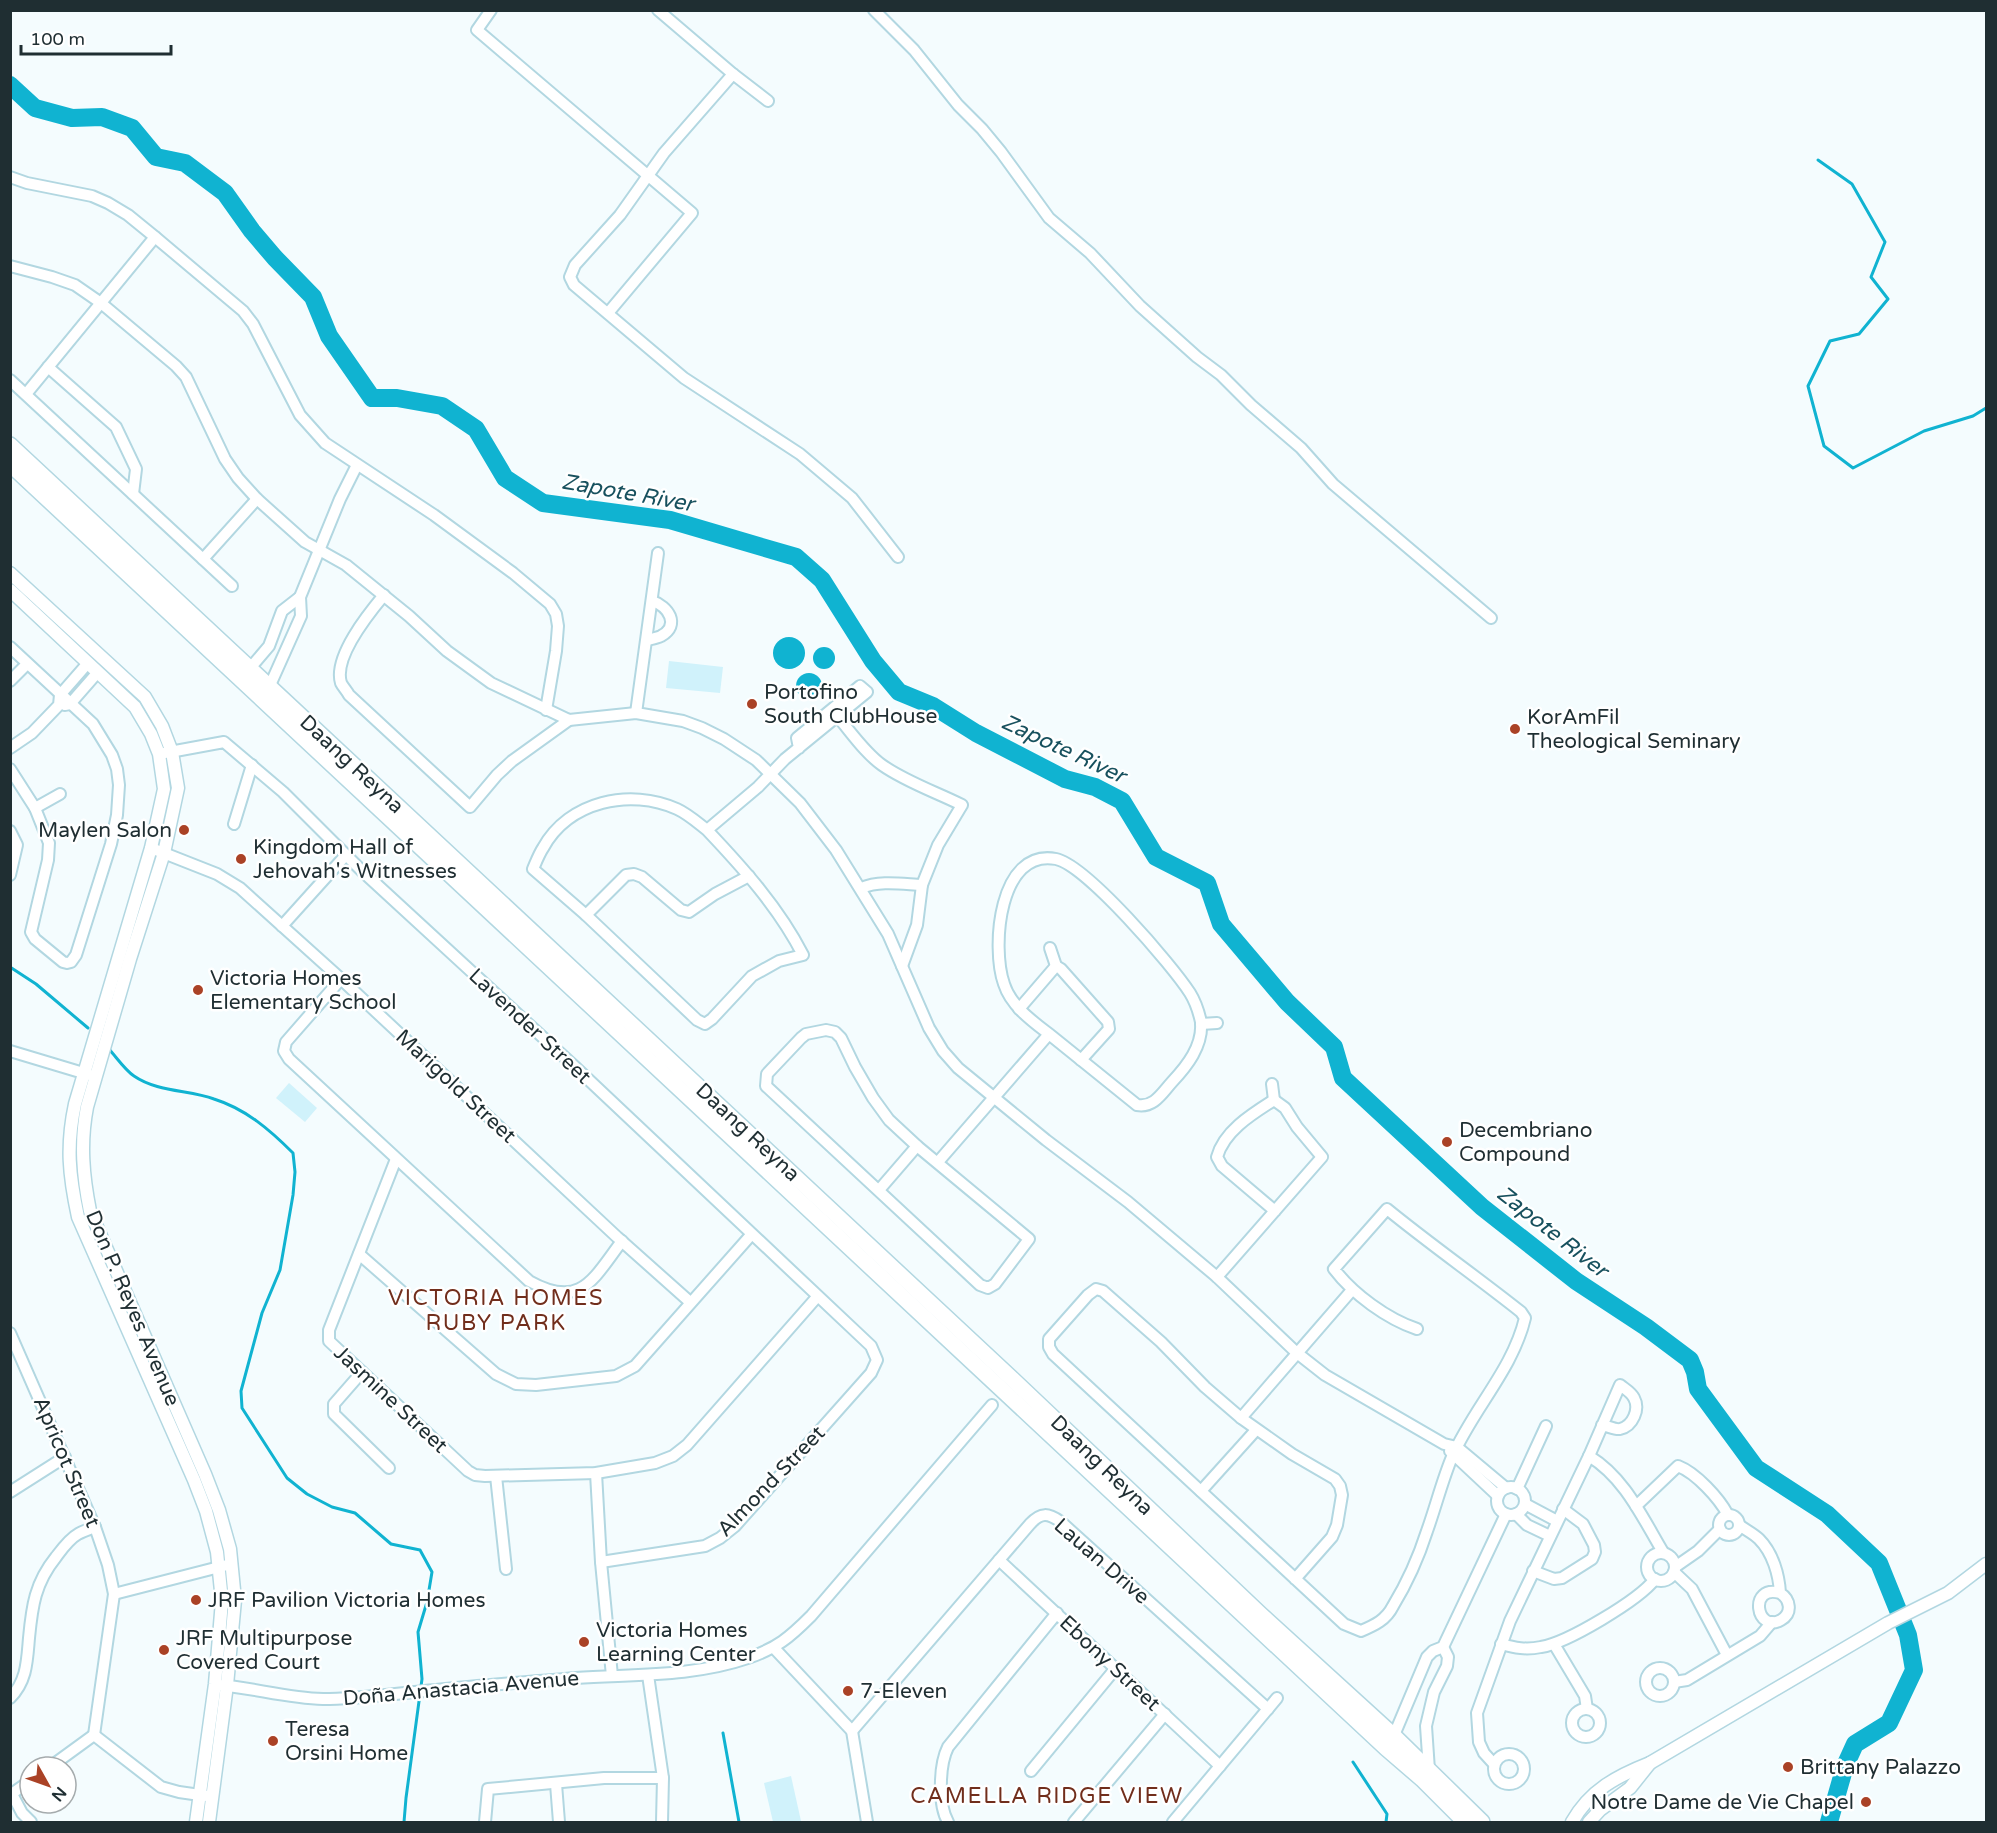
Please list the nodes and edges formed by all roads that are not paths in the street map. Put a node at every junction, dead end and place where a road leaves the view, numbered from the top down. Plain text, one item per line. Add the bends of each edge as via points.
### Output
1 (491, 10) edge
2 (658, 10) edge
3 (874, 10) edge
4 (733, 74) junction
5 (768, 101) dead end
6 (10, 177) edge
7 (649, 177) junction
8 (155, 237) junction
9 (10, 266) edge
10 (101, 303) junction
11 (608, 313) junction
12 (48, 367) junction
13 (10, 380) edge
14 (26, 394) junction
15 (10, 445) edge
16 (10, 464) edge
17 (357, 465) junction
18 (133, 494) junction
19 (257, 499) junction
20 (320, 552) junction
21 (658, 553) dead end
22 (898, 557) dead end
23 (203, 560) junction
24 (10, 573) edge
25 (232, 586) dead end
26 (10, 591) edge
27 (384, 595) junction
28 (300, 597) junction
29 (652, 601) junction
30 (1491, 618) dead end
31 (276, 628) junction
32 (79, 636) junction
33 (292, 637) junction
34 (647, 640) junction
35 (70, 646) junction
36 (10, 647) edge
37 (261, 657) junction
38 (88, 663) junction
39 (27, 664) junction
40 (278, 670) junction
41 (98, 672) junction
42 (245, 674) junction
43 (10, 681) edge
44 (266, 694) junction
45 (63, 701) junction
46 (546, 711) junction
47 (636, 713) junction
48 (837, 716) junction
49 (569, 720) junction
50 (10, 748) edge
51 (799, 748) junction
52 (172, 752) junction
53 (159, 754) junction
54 (252, 765) junction
55 (10, 769) edge
56 (770, 773) junction
57 (60, 794) dead end
58 (36, 808) junction
59 (234, 824) dead end
60 (10, 831) edge
61 (707, 831) junction
62 (151, 848) junction
63 (164, 853) junction
64 (346, 855) junction
65 (10, 875) edge
66 (749, 876) junction
67 (922, 885) junction
68 (861, 888) junction
69 (586, 915) junction
70 (282, 926) junction
71 (1050, 948) dead end
72 (902, 966) junction
73 (1056, 966) junction
74 (341, 979) junction
75 (1019, 1009) junction
76 (1217, 1023) dead end
77 (1201, 1024) junction
78 (1048, 1034) junction
79 (10, 1051) edge
80 (1081, 1060) junction
81 (83, 1073) junction
82 (96, 1077) junction
83 (1272, 1084) dead end
84 (994, 1099) junction
85 (1274, 1100) junction
86 (917, 1146) junction
87 (396, 1160) junction
88 (938, 1162) junction
89 (879, 1190) junction
90 (1275, 1211) junction
91 (751, 1235) junction
92 (622, 1241) junction
93 (359, 1254) junction
94 (1217, 1277) junction
95 (1353, 1290) junction
96 (817, 1297) junction
97 (690, 1302) junction
98 (1417, 1329) dead end
99 (10, 1333) edge
100 (1296, 1353) junction
101 (877, 1360) joint
102 (362, 1372) junction
103 (992, 1405) dead end
104 (1240, 1418) junction
105 (1602, 1425) dead end
106 (1546, 1426) dead end
107 (1256, 1430) junction
108 (1455, 1451) junction
109 (1589, 1456) junction
110 (65, 1457) junction
111 (388, 1468) dead end
112 (596, 1473) junction
113 (496, 1476) junction
114 (1201, 1491) junction
115 (1507, 1491) junction
116 (10, 1492) edge
117 (1525, 1504) junction
118 (1636, 1506) junction
119 (1563, 1509) junction
120 (1511, 1514) junction
121 (1728, 1515) junction
122 (1557, 1521) junction
123 (1739, 1525) junction
124 (95, 1527) junction
125 (1720, 1529) junction
126 (1550, 1536) junction
127 (1663, 1552) junction
128 (999, 1560) junction
129 (601, 1562) junction
130 (1986, 1564) edge
131 (225, 1565) junction
132 (506, 1569) dead end
133 (1674, 1570) junction
134 (1533, 1571) junction
135 (1295, 1579) junction
136 (1655, 1579) junction
137 (1780, 1593) junction
138 (114, 1594) junction
139 (1057, 1613) junction
140 (1772, 1622) junction
141 (1501, 1644) junction
142 (1554, 1644) junction
143 (1443, 1647) junction
144 (774, 1648) junction
145 (1727, 1655) junction
146 (1116, 1668) junction
147 (648, 1675) junction
148 (612, 1677) junction
149 (1674, 1682) dead end
150 (221, 1685) junction
151 (10, 1698) edge
152 (1277, 1698) dead end
153 (1268, 1709) junction
154 (1587, 1709) dead end
155 (1165, 1714) junction
156 (852, 1731) junction
157 (94, 1736) junction
158 (1390, 1742) junction
159 (67, 1755) edge
160 (1650, 1762) junction
161 (1494, 1764) dead end
162 (1220, 1766) junction
163 (1031, 1771) dead end
164 (1426, 1774) junction
165 (663, 1778) junction
166 (556, 1784) junction
167 (11, 1795) edge
168 (206, 1795) junction
169 (1575, 1818) edge
170 (31, 1822) edge
171 (196, 1822) edge
172 (209, 1822) edge
173 (485, 1822) edge
174 (559, 1822) edge
175 (662, 1822) edge
176 (867, 1822) edge
177 (948, 1822) edge
178 (1074, 1822) edge
179 (1173, 1822) edge
180 (1465, 1822) edge
181 (1482, 1822) edge
182 (1562, 1822) edge
183 (1590, 1822) edge

1 - 7 street via 477,30
2 - 4 street
3 - 30 street via 982,129 1049,218 1090,253 1140,306 1301,448 1333,484
4 - 5 street
4 - 7 street via 664,153
6 - 8 street via 92,196 128,215
7 - 11 street via 575,265 570,277 574,285
7 - 11 street via 692,213
8 - 10 street
8 - 17 street via 243,311 300,415 325,443
9 - 10 street via 75,285
10 - 12 street
10 - 19 street via 186,377 225,459
11 - 22 street via 684,378 800,454 844,491
12 - 14 street
12 - 18 street via 116,427 136,469
13 - 14 street
14 - 18 street
15 - 42 main road, Daang Reyna
16 - 42 main road, Daang Reyna
17 - 20 street
17 - 46 street via 434,515 550,604 558,626
18 - 23 street
19 - 20 street
19 - 23 street
20 - 27 street via 346,565
20 - 28 street
21 - 29 street
23 - 25 street
24 - 32 street, Don P. Reyes Avenue
26 - 35 street, Don P. Reyes Avenue
27 - 46 street via 467,666
27 - 49 street via 356,632 344,659 341,683 349,695 470,807 512,761
28 - 31 street via 282,611
28 - 33 street via 301,616
29 - 34 street
29 - 34 street via 668,610 672,623 662,636
31 - 33 street
31 - 37 street
32 - 35 street
32 - 52 street, Don P. Reyes Avenue via 145,697
33 - 40 street
34 - 47 street
35 - 38 street, Don P. Reyes Avenue
36 - 39 street
37 - 40 street
37 - 42 street
38 - 41 street, Don P. Reyes Avenue
38 - 45 street
39 - 43 street
39 - 45 street
40 - 44 street
41 - 45 street
41 - 53 street, Don P. Reyes Avenue via 135,708 152,734
42 - 44 main road, Daang Reyna
44 - 158 main road, Daang Reyna
45 - 50 street via 32,733
45 - 58 street via 93,724 112,755 119,785 111,844 76,955 67,963 31,932 49,851
46 - 49 street
47 - 49 street
47 - 56 street via 702,728 743,751
48 - 51 street
48 - 51 street via 867,692 860,686 797,738
48 - 67 street via 882,765 962,805 938,845
51 - 56 street
52 - 53 street, Lavender Street
52 - 54 street, Lavender Street via 224,742
52 - 63 street, Don P. Reyes Avenue via 178,788
53 - 62 street, Don P. Reyes Avenue via 164,789
54 - 59 street
54 - 64 street, Lavender Street
55 - 58 street
56 - 61 street
56 - 68 street via 815,820
57 - 58 street
60 - 65 street via 17,845
61 - 66 street
61 - 69 street via 677,809 636,799 614,799 572,816 543,847 533,869
62 - 63 street, Marigold Street
62 - 81 street, Don P. Reyes Avenue
63 - 70 street, Marigold Street via 228,880
63 - 82 street, Don P. Reyes Avenue
64 - 70 street
64 - 91 street, Lavender Street
66 - 69 street via 689,912 681,910 642,877 626,875
66 - 69 street via 776,910 803,955 779,961 752,976 705,1024
67 - 68 street via 882,883
67 - 72 street via 917,924
68 - 72 street
70 - 74 street, Marigold Street
71 - 73 street
72 - 84 street via 943,1051
73 - 75 street
73 - 80 street via 1068,974 1108,1022 1109,1029
74 - 87 street via 286,1042 284,1051
74 - 92 street, Marigold Street
75 - 77 street via 1004,986 1000,967 1000,916 1008,889 1018,873 1028,863 1043,857 1066,862 1141,932 1190,993
75 - 78 street
76 - 77 street
77 - 80 street via 1188,1065 1145,1107 1137,1105
78 - 80 street
78 - 84 street
79 - 81 street
81 - 82 street
81 - 131 street, Don P. Reyes Avenue via 69,1131 71,1187 78,1217 194,1480 217,1552
82 - 131 street, Don P. Reyes Avenue via 82,1132 84,1184 90,1211 209,1483 230,1549
83 - 85 street
84 - 88 street
84 - 94 street via 1128,1202
85 - 90 street via 1285,1108 1322,1157
85 - 90 street via 1239,1124 1216,1157
86 - 88 street
86 - 89 street
86 - 89 street via 889,1120 873,1098 835,1032 806,1034 767,1074 766,1086
87 - 92 street via 529,1281 544,1289 571,1293 584,1287
87 - 93 street, Jasmine Street
88 - 89 street via 1029,1239 988,1288 980,1285
90 - 94 street
91 - 96 street, Lavender Street
91 - 97 street
92 - 97 street, Marigold Street
93 - 97 street via 496,1374 525,1386 625,1372 635,1366
93 - 102 street, Jasmine Street via 329,1330 329,1341
94 - 100 street
95 - 98 street via 1390,1317
95 - 100 street
95 - 108 street via 1334,1269 1387,1209 1481,1279 1525,1318 1498,1380
96 - 101 street, Lavender Street via 871,1346
96 - 112 street, Jasmine Street via 687,1445 656,1463
99 - 110 street, Apricot Street
100 - 104 street
100 - 108 street via 1325,1375
101 - 129 street, Almond Street via 871,1373 720,1538 705,1546
102 - 111 street via 334,1404 334,1414
102 - 113 street, Jasmine Street via 468,1471
103 - 144 street, Doña Anastacia Avenue via 811,1616
104 - 107 street
104 - 114 street via 1103,1291 1096,1289 1088,1295 1049,1339 1053,1354
105 - 109 street
106 - 115 street
107 - 114 street
107 - 135 street via 1335,1479 1340,1486 1342,1495 1332,1537
108 - 115 street
108 - 135 street via 1421,1549 1387,1616 1376,1625 1361,1631 1351,1628
109 - 118 street via 1616,1477
109 - 119 street
110 - 116 street
110 - 124 street, Apricot Street
112 - 113 street, Jasmine Street
112 - 129 street
113 - 132 street
114 - 135 street
115 - 117 street via 1524,1495
115 - 120 street via 1499,1507
117 - 120 street via 1520,1512
117 - 122 street
118 - 121 street via 1678,1466 1708,1490
118 - 127 street
119 - 122 street
119 - 134 street via 1583,1524 1594,1545 1592,1559 1562,1578
120 - 126 street
120 - 143 street
121 - 123 street via 1735,1517
121 - 125 street via 1720,1522
122 - 126 street
123 - 125 street via 1732,1535
123 - 137 street via 1765,1547 1779,1576
124 - 138 street, Apricot Street
124 - 151 street via 78,1534 63,1547 37,1586 23,1683
125 - 133 street
126 - 134 street
127 - 133 street via 1671,1557
127 - 136 street via 1648,1561 1648,1571
128 - 139 street, Ebony Street
128 - 153 street, Lauan Drive via 1035,1519 1042,1514 1053,1516
128 - 156 street, Lauan Drive
129 - 148 street
130 - 160 street via 1948,1593 1888,1623
131 - 138 street
131 - 150 street, Don P. Reyes Avenue
133 - 136 street via 1665,1580
133 - 145 street via 1692,1589
134 - 141 street
136 - 142 street via 1642,1594
137 - 140 street via 1789,1604 1788,1613
137 - 140 street via 1766,1594 1758,1605 1760,1615
138 - 157 street, Apricot Street
139 - 146 street, Ebony Street
139 - 177 street via 948,1747 942,1761 941,1807
140 - 145 street via 1760,1635
141 - 142 street via 1521,1649
141 - 161 street via 1477,1713 1479,1742
142 - 154 street via 1584,1696
143 - 158 street via 1426,1657
143 - 164 street via 1447,1666 1434,1692 1426,1726
144 - 147 street, Doña Anastacia Avenue via 726,1664
144 - 156 street
145 - 149 street via 1687,1680
146 - 155 street, Ebony Street
146 - 163 street
147 - 148 street, Doña Anastacia Avenue
147 - 165 street
148 - 150 street, Doña Anastacia Avenue via 323,1699
150 - 168 street, Don P. Reyes Avenue
152 - 153 street
153 - 162 street
155 - 162 street, Ebony Street
155 - 178 street
156 - 176 street
157 - 159 street
157 - 168 street via 161,1787
158 - 164 main road, Daang Reyna
160 - 169 street via 1620,1774
160 - 183 street via 1630,1788
162 - 179 street
164 - 180 main road, Daang Reyna
164 - 181 main road, Daang Reyna
165 - 166 street via 604,1778
165 - 175 street
166 - 173 street via 488,1789
166 - 174 street
167 - 170 street
168 - 171 street, Don P. Reyes Avenue
168 - 172 street, Don P. Reyes Avenue
169 - 182 street

